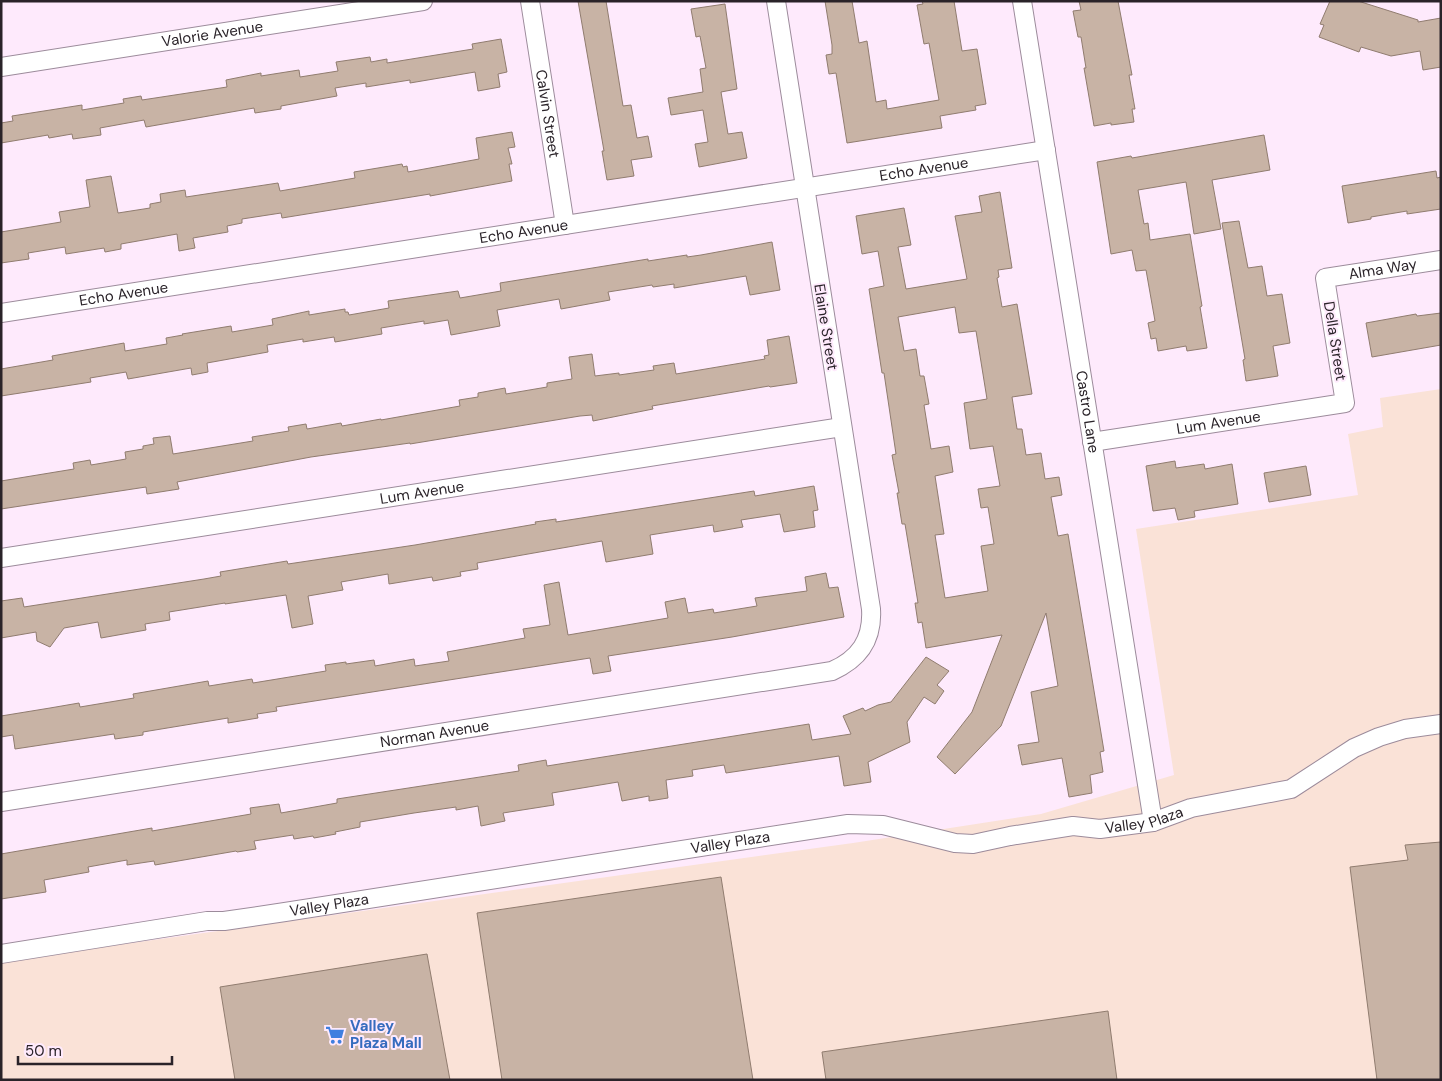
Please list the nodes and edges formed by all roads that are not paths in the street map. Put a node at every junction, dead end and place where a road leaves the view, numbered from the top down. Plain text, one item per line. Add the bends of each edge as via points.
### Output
1 (423, 1) edge
2 (530, 1) edge
3 (776, 1) edge
4 (1022, 1) edge
5 (1, 67) edge
6 (1046, 150) junction
7 (804, 187) junction
8 (565, 225) junction
9 (1441, 260) edge
10 (1325, 278) joint
11 (1, 313) edge
12 (1345, 403) joint
13 (842, 427) junction
14 (1092, 442) junction
15 (1, 558) edge
16 (860, 651) joint
17 (1441, 724) edge
18 (1, 802) edge
19 (1153, 822) junction
20 (1, 954) edge

1 - 5 street, Valorie Avenue
2 - 8 street, Calvin Street
3 - 7 street, Elaine Street
4 - 6 street, Castro Lane
6 - 7 street, Echo Avenue
6 - 14 street, Castro Lane
7 - 8 street, Echo Avenue
7 - 13 street, Elaine Street
8 - 11 street, Echo Avenue
9 - 10 street, Alma Way
10 - 12 street, Della Street
12 - 14 street, Lum Avenue
13 - 15 street, Lum Avenue
13 - 16 street, Elaine Street via 871,619 868,637
14 - 19 street, Castro Lane
16 - 18 street, Norman Avenue via 846,665 832,672
17 - 19 street, Valley Plaza via 1379,737 1354,748 1292,789 1191,808
19 - 20 street, Valley Plaza via 1100,829 1073,826 973,844 955,843 883,825 848,824

